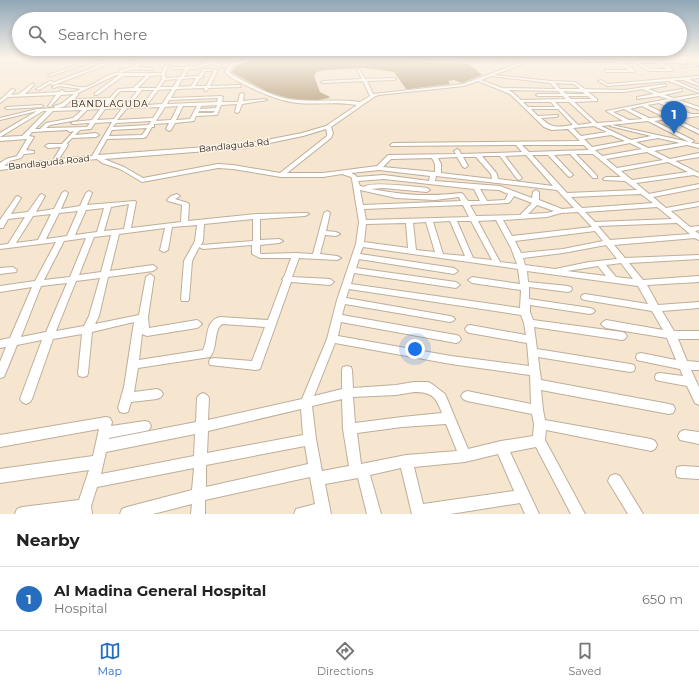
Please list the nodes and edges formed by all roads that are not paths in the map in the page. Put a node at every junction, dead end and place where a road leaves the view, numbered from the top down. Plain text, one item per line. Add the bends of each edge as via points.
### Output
1 (51, 82) dead end
2 (60, 82) edge
3 (80, 82) dead end
4 (99, 82) edge
5 (112, 82) edge
6 (142, 82) edge
7 (162, 82) edge
8 (179, 82) edge
9 (196, 82) edge
10 (210, 82) joint
11 (234, 82) dead end
12 (242, 82) edge
13 (350, 82) edge
14 (396, 82) dead end
15 (473, 82) edge
16 (484, 82) edge
17 (505, 82) edge
18 (524, 82) edge
19 (544, 82) edge
20 (623, 82) edge
21 (645, 82) edge
22 (676, 82) edge
23 (365, 83) junction
24 (518, 83) dead end
25 (531, 83) dead end
26 (552, 83) junction
27 (600, 83) dead end
28 (33, 84) dead end
29 (490, 84) junction
30 (629, 84) junction
31 (681, 84) junction
32 (58, 85) junction
33 (124, 85) dead end
34 (71, 86) junction
35 (240, 86) dead end
36 (508, 86) dead end
37 (207, 87) junction
38 (584, 87) junction
39 (87, 88) junction
40 (174, 88) junction
41 (192, 88) junction
42 (644, 88) junction
43 (38, 89) junction
44 (141, 89) junction
45 (158, 89) junction
46 (502, 89) junction
47 (529, 89) junction
48 (558, 89) junction
49 (134, 90) junction
50 (681, 90) dead end
51 (118, 92) junction
52 (699, 92) edge
53 (60, 93) junction
54 (184, 93) dead end
55 (204, 93) junction
56 (0, 94) edge
57 (47, 94) junction
58 (76, 94) junction
59 (96, 94) junction
60 (222, 94) junction
61 (660, 94) junction
62 (21, 95) junction
63 (33, 95) junction
64 (538, 95) junction
65 (563, 95) junction
66 (589, 95) junction
67 (699, 95) edge
68 (372, 96) junction
69 (4, 97) edge
70 (691, 97) junction
71 (639, 98) dead end
72 (111, 99) junction
73 (167, 99) junction
74 (676, 99) junction
75 (25, 100) junction
76 (69, 100) junction
77 (265, 100) dead end
78 (699, 100) edge
79 (521, 101) junction
80 (545, 101) junction
81 (571, 101) junction
82 (553, 102) junction
83 (659, 102) junction
84 (220, 103) junction
85 (240, 103) junction
86 (200, 104) junction
87 (361, 104) junction
88 (63, 105) junction
89 (163, 105) junction
90 (181, 105) junction
91 (643, 105) junction
92 (22, 106) junction
93 (34, 106) junction
94 (104, 106) junction
95 (144, 106) junction
96 (126, 107) junction
97 (7, 108) dead end
98 (49, 108) junction
99 (86, 108) junction
100 (625, 108) junction
101 (218, 109) junction
102 (699, 109) edge
103 (198, 110) junction
104 (530, 110) junction
105 (562, 110) junction
106 (237, 112) dead end
107 (195, 115) junction
108 (699, 115) edge
109 (12, 116) junction
110 (556, 116) dead end
111 (691, 116) junction
112 (32, 117) junction
113 (537, 117) junction
114 (670, 118) junction
115 (0, 119) edge
116 (650, 120) junction
117 (699, 120) edge
118 (93, 121) junction
119 (173, 122) junction
120 (628, 122) junction
121 (0, 123) edge
122 (73, 123) dead end
123 (20, 124) junction
124 (152, 125) junction
125 (596, 125) junction
126 (603, 125) junction
127 (328, 127) junction
128 (569, 127) junction
129 (578, 127) junction
130 (111, 128) junction
131 (169, 129) dead end
132 (0, 131) edge
133 (7, 131) junction
134 (40, 131) junction
135 (77, 131) junction
136 (699, 132) edge
137 (611, 133) junction
138 (31, 134) junction
139 (96, 135) dead end
140 (652, 135) junction
141 (681, 135) junction
142 (0, 136) edge
143 (71, 137) junction
144 (662, 137) junction
145 (581, 138) junction
146 (0, 140) edge
147 (629, 141) junction
148 (586, 143) junction
149 (696, 143) edge
150 (518, 144) junction
151 (65, 145) junction
152 (393, 145) dead end
153 (406, 145) junction
154 (454, 145) junction
155 (48, 146) dead end
156 (131, 147) dead end
157 (592, 150) junction
158 (649, 151) junction
159 (21, 152) junction
160 (32, 152) dead end
161 (526, 153) junction
162 (549, 153) junction
163 (572, 153) junction
164 (502, 154) junction
165 (127, 155) junction
166 (459, 155) junction
167 (478, 155) junction
168 (699, 155) edge
169 (410, 156) junction
170 (434, 156) junction
171 (96, 158) junction
172 (600, 158) junction
173 (669, 160) junction
174 (55, 161) junction
175 (413, 163) dead end
176 (465, 166) dead end
177 (0, 167) edge
178 (379, 168) junction
179 (615, 170) junction
180 (344, 173) junction
181 (697, 173) edge
182 (436, 174) junction
183 (281, 175) junction
184 (570, 176) dead end
185 (595, 177) dead end
186 (519, 178) dead end
187 (606, 179) dead end
188 (495, 180) junction
189 (629, 181) junction
190 (431, 183) junction
191 (358, 185) junction
192 (699, 186) edge
193 (476, 187) junction
194 (558, 188) junction
195 (427, 190) dead end
196 (536, 192) dead end
197 (65, 193) dead end
198 (89, 193) dead end
199 (512, 193) junction
200 (646, 194) junction
201 (565, 195) junction
202 (42, 196) dead end
203 (177, 196) dead end
204 (18, 198) dead end
205 (535, 202) junction
206 (465, 203) junction
207 (484, 203) junction
208 (699, 204) edge
209 (108, 205) junction
210 (660, 205) junction
211 (360, 207) junction
212 (83, 208) junction
213 (561, 210) junction
214 (578, 210) junction
215 (666, 210) junction
216 (56, 211) junction
217 (0, 212) edge
218 (327, 213) dead end
219 (8, 214) junction
220 (30, 214) junction
221 (305, 214) dead end
222 (257, 216) junction
223 (522, 217) junction
224 (498, 218) junction
225 (473, 219) junction
226 (429, 220) junction
227 (453, 220) junction
228 (409, 221) junction
229 (678, 221) junction
230 (201, 222) junction
231 (363, 222) junction
232 (184, 224) junction
233 (0, 226) edge
234 (169, 226) junction
235 (594, 227) junction
236 (699, 228) edge
237 (689, 229) junction
238 (127, 231) junction
239 (116, 232) junction
240 (322, 233) junction
241 (100, 234) junction
242 (336, 234) dead end
243 (91, 236) junction
244 (698, 237) edge
245 (66, 239) junction
246 (510, 239) junction
247 (279, 241) dead end
248 (41, 242) junction
249 (256, 243) junction
250 (608, 243) junction
251 (360, 244) junction
252 (10, 246) junction
253 (0, 247) edge
254 (203, 247) dead end
255 (164, 250) dead end
256 (412, 251) junction
257 (296, 255) junction
258 (440, 255) junction
259 (316, 256) junction
260 (356, 256) junction
261 (517, 256) junction
262 (699, 257) edge
263 (337, 258) dead end
264 (470, 260) junction
265 (624, 261) junction
266 (497, 263) junction
267 (601, 264) junction
268 (153, 268) dead end
269 (522, 268) junction
270 (13, 270) dead end
271 (352, 270) junction
272 (0, 271) edge
273 (454, 271) dead end
274 (555, 272) junction
275 (105, 275) junction
276 (150, 277) dead end
277 (72, 279) junction
278 (286, 279) junction
279 (699, 279) edge
280 (472, 280) dead end
281 (614, 280) junction
282 (330, 282) dead end
283 (641, 283) junction
284 (38, 284) junction
285 (346, 286) junction
286 (456, 286) dead end
287 (524, 286) junction
288 (0, 289) edge
289 (568, 289) dead end
290 (585, 297) dead end
291 (185, 299) dead end
292 (342, 300) junction
293 (525, 301) junction
294 (699, 305) edge
295 (655, 308) junction
296 (590, 311) dead end
297 (525, 312) junction
298 (141, 317) junction
299 (338, 318) junction
300 (450, 318) dead end
301 (529, 323) junction
302 (197, 324) dead end
303 (270, 324) junction
304 (606, 324) dead end
305 (87, 329) junction
306 (470, 329) dead end
307 (671, 335) junction
308 (699, 335) edge
309 (49, 336) junction
310 (622, 336) dead end
311 (332, 339) junction
312 (456, 339) dead end
313 (531, 340) junction
314 (14, 342) junction
315 (0, 344) edge
316 (532, 352) junction
317 (641, 357) dead end
318 (214, 362) dead end
319 (132, 365) junction
320 (683, 365) junction
321 (699, 366) edge
322 (630, 368) dead end
323 (347, 370) dead end
324 (535, 371) junction
325 (84, 372) dead end
326 (0, 374) edge
327 (660, 377) dead end
328 (691, 382) junction
329 (536, 384) junction
330 (347, 393) junction
331 (157, 394) dead end
332 (467, 396) dead end
333 (203, 398) dead end
334 (698, 398) edge
335 (26, 399) dead end
336 (306, 402) junction
337 (669, 409) dead end
338 (537, 410) junction
339 (450, 418) junction
340 (540, 424) junction
341 (145, 426) dead end
342 (201, 427) junction
343 (350, 429) junction
344 (104, 433) junction
345 (684, 436) dead end
346 (699, 438) edge
347 (310, 439) junction
348 (0, 441) edge
349 (539, 441) junction
350 (651, 444) dead end
351 (100, 447) junction
352 (501, 447) junction
353 (465, 456) junction
354 (200, 460) junction
355 (406, 461) junction
356 (98, 462) junction
357 (359, 471) junction
358 (682, 472) dead end
359 (699, 473) edge
360 (316, 474) junction
361 (0, 476) edge
362 (615, 481) dead end
363 (91, 482) junction
364 (199, 495) junction
365 (524, 496) junction
366 (85, 510) edge
367 (324, 511) edge
368 (418, 513) edge
369 (22, 514) edge
370 (127, 514) edge
371 (198, 514) edge
372 (301, 514) edge
373 (374, 514) edge
374 (532, 514) edge
375 (578, 514) edge
376 (636, 514) edge

1 - 43 street
2 - 32 street via 53,85
3 - 34 street
4 - 39 street
5 - 59 street
6 - 49 street
7 - 45 street
8 - 40 street
9 - 41 street
10 - 11 street
10 - 37 street
12 - 87 street via 261,92 295,101 344,101
13 - 23 street
14 - 23 street
15 - 68 street
16 - 29 street
17 - 24 street
18 - 47 street
19 - 26 street
20 - 30 street
21 - 30 street
22 - 31 street
23 - 68 street
25 - 26 street
26 - 38 street via 573,83
26 - 48 street
27 - 30 street
28 - 62 street
29 - 36 street
29 - 46 street
30 - 42 street
31 - 42 street
31 - 52 street
32 - 34 street
32 - 43 street via 50,89
33 - 51 street
34 - 39 street
34 - 53 street
35 - 37 street
37 - 41 street
37 - 55 street
38 - 42 street via 624,91
38 - 48 street
38 - 66 street
39 - 58 street
40 - 41 street
40 - 45 street
40 - 73 street
42 - 61 street
43 - 63 street
44 - 45 street
44 - 49 street
44 - 96 street
45 - 95 street
46 - 47 street
46 - 79 street
47 - 48 street
47 - 64 street
48 - 65 street
49 - 51 street
50 - 61 street
51 - 59 street
51 - 72 street
53 - 57 street
53 - 58 street
53 - 98 street
54 - 55 street
55 - 60 street
56 - 69 street
57 - 63 street
57 - 93 street
58 - 59 street
58 - 76 street
60 - 73 street
60 - 84 street
60 - 85 street via 243,92
61 - 71 street
61 - 74 street
62 - 63 street
62 - 69 street
63 - 75 street
64 - 65 street
64 - 80 street
65 - 66 street
65 - 81 street
66 - 81 street via 595,101
67 - 70 street
68 - 87 street, Bandlaguda Rd
69 - 75 street
70 - 74 street
70 - 78 street
72 - 76 street
72 - 94 street
73 - 89 street
74 - 83 street
74 - 102 street
75 - 92 street
76 - 88 street
77 - 85 street
79 - 80 street
79 - 104 street
80 - 82 street
81 - 82 street
81 - 125 street
82 - 105 street
83 - 91 street
83 - 111 street
84 - 85 street
84 - 86 street
84 - 101 street
85 - 106 street
86 - 90 street
86 - 103 street
87 - 127 street, Bandlaguda Rd
88 - 94 street
88 - 98 street
89 - 90 street
89 - 95 street
89 - 124 street
90 - 119 street
91 - 100 street
91 - 114 street
92 - 93 street
92 - 97 street
93 - 98 street
94 - 96 street
94 - 99 street
94 - 118 street
95 - 96 street
96 - 130 street
98 - 99 street
98 - 109 street
98 - 112 street
98 - 138 street
99 - 134 street via 74,119 48,124
100 - 116 street
100 - 120 street via 607,111
101 - 103 street
101 - 107 street via 215,114
103 - 107 street
104 - 105 street
104 - 113 street
105 - 129 street
107 - 119 street via 190,121
108 - 111 street
109 - 112 street
109 - 115 street
110 - 113 street
111 - 114 street
111 - 117 street
112 - 123 street
113 - 128 street via 549,127
114 - 116 street
114 - 136 street
116 - 120 street
116 - 141 street
118 - 122 street
118 - 130 street
118 - 135 street via 89,128
119 - 124 street
119 - 131 street
120 - 126 street
120 - 140 street
121 - 123 street
123 - 133 street
124 - 130 street
124 - 130 street via 142,136
125 - 126 street
125 - 129 street
125 - 137 street
126 - 140 street
127 - 165 street, Bandlaguda Rd via 246,146
127 - 183 street via 329,137
128 - 129 street
128 - 145 street
130 - 171 street
132 - 133 street
133 - 142 street
134 - 135 street via 70,128
134 - 138 street
135 - 138 street
135 - 143 street
136 - 141 street
137 - 145 street
137 - 147 street
138 - 146 street via 24,138
138 - 159 street
139 - 143 street
140 - 144 street
141 - 144 street
141 - 149 street
143 - 151 street
144 - 147 street
144 - 149 street
145 - 148 street
147 - 157 street
147 - 158 street
148 - 150 street
148 - 157 street
149 - 158 street
150 - 154 street
150 - 161 street
151 - 155 street
151 - 174 street
152 - 153 street
153 - 154 street
153 - 169 street
154 - 166 street
156 - 165 street
157 - 163 street
157 - 172 street
158 - 172 street
158 - 173 street
159 - 160 street
159 - 177 street via 18,158 8,160
161 - 162 street
161 - 164 street
161 - 194 street
162 - 163 street
162 - 184 street
163 - 185 street
164 - 167 street
164 - 186 street
165 - 171 street, Bandlaguda Rd
166 - 167 street
166 - 170 street
166 - 176 street
167 - 188 street via 494,174
168 - 173 street
169 - 170 street
169 - 175 street
169 - 178 street via 389,157
170 - 182 street via 438,164
171 - 174 street, Bandlaguda Road
171 - 183 street via 122,168 142,180 218,166
172 - 179 street
173 - 179 street
173 - 181 street
174 - 177 street, Bandlaguda Road
178 - 180 street
178 - 182 street
179 - 189 street
180 - 183 street
180 - 191 street via 353,176
181 - 189 street
182 - 188 street
182 - 190 street
187 - 189 street
188 - 194 street
189 - 200 street
190 - 191 street via 384,177
190 - 193 street
191 - 195 street
191 - 206 street via 396,196 435,198 461,195
191 - 211 street
192 - 200 street
193 - 199 street via 500,188
193 - 207 street
194 - 201 street
196 - 205 street
197 - 216 street
198 - 212 street
199 - 205 street
199 - 207 street via 506,202
200 - 201 street
200 - 210 street
201 - 214 street
202 - 220 street
203 - 232 street via 170,200 186,204
204 - 219 street
205 - 213 street
205 - 223 street
206 - 207 street
206 - 211 street
206 - 225 street
208 - 215 street
209 - 212 street
209 - 238 street via 133,202
209 - 241 street
210 - 214 street
210 - 215 street
211 - 231 street
212 - 216 street
212 - 245 street
213 - 214 street
213 - 223 street via 547,215
214 - 235 street
215 - 229 street
216 - 220 street
216 - 248 street
217 - 219 street
218 - 240 street
219 - 220 street
219 - 233 street
220 - 252 street
221 - 222 street
222 - 230 street
222 - 249 street
223 - 224 street
224 - 225 street
224 - 246 street
225 - 227 street
225 - 266 street
226 - 227 street
226 - 228 street
226 - 258 street
227 - 264 street
228 - 231 street
228 - 256 street
229 - 235 street
229 - 237 street
230 - 232 street
230 - 291 street via 199,241 188,261
231 - 251 street
232 - 234 street
234 - 238 street
234 - 255 street
235 - 246 street
235 - 250 street
236 - 237 street
237 - 244 street
238 - 239 street
239 - 241 street
239 - 275 street
240 - 242 street
240 - 259 street
241 - 243 street
243 - 245 street
243 - 277 street
244 - 250 street
245 - 248 street
245 - 284 street
246 - 261 street
247 - 249 street
248 - 252 street
249 - 254 street
249 - 257 street via 256,254 260,256
250 - 261 street
250 - 265 street
251 - 256 street
251 - 260 street
252 - 253 street
256 - 258 street
257 - 259 street
257 - 278 street
258 - 264 street
259 - 263 street
260 - 271 street
260 - 273 street
261 - 269 street
262 - 265 street
264 - 266 street
265 - 267 street
265 - 283 street
266 - 269 street
267 - 274 street via 566,268
267 - 281 street
268 - 275 street
269 - 274 street
269 - 287 street
270 - 272 street
271 - 285 street
271 - 286 street
274 - 281 street
275 - 277 street
275 - 305 street via 94,316
276 - 298 street
277 - 284 street
277 - 309 street
278 - 282 street
278 - 303 street
279 - 283 street
280 - 287 street
281 - 283 street
283 - 295 street
284 - 288 street
284 - 314 street
285 - 292 street
285 - 297 street
287 - 289 street
287 - 293 street
290 - 295 street
292 - 299 street
292 - 300 street
293 - 296 street
293 - 297 street
294 - 295 street
295 - 307 street
297 - 301 street
298 - 302 street via 143,329 147,332
298 - 305 street
298 - 319 street
299 - 311 street
299 - 312 street
301 - 310 street
301 - 313 street
303 - 318 street via 256,366
303 - 319 street via 220,320 214,325 209,351 206,354
304 - 307 street
305 - 309 street
305 - 325 street
306 - 313 street
307 - 308 street
307 - 320 street
309 - 314 street
309 - 335 street
311 - 324 street via 451,360
311 - 336 street
313 - 316 street
314 - 315 street
314 - 326 street
316 - 322 street
316 - 324 street
317 - 320 street
319 - 331 street via 126,403
320 - 321 street
320 - 328 street
323 - 330 street
324 - 329 street
327 - 328 street
328 - 334 street
329 - 337 street
329 - 338 street
330 - 336 street
330 - 339 street via 428,387 441,397
330 - 343 street
332 - 338 street
333 - 342 street
336 - 342 street
336 - 347 street
338 - 340 street
339 - 343 street
339 - 353 street
340 - 349 street
340 - 350 street
341 - 344 street
342 - 351 street
342 - 354 street
343 - 357 street
344 - 348 street via 106,422
344 - 351 street
345 - 346 street
347 - 354 street
347 - 360 street
349 - 352 street
349 - 375 street
351 - 356 street
352 - 353 street
352 - 365 street
353 - 355 street
354 - 363 street
354 - 364 street
355 - 357 street
355 - 368 street
356 - 361 street
356 - 363 street
357 - 360 street
357 - 373 street
358 - 359 street
360 - 364 street
360 - 367 street
362 - 376 street
363 - 366 street
364 - 370 street
364 - 371 street
365 - 368 street
365 - 374 street
366 - 369 street
367 - 372 street

